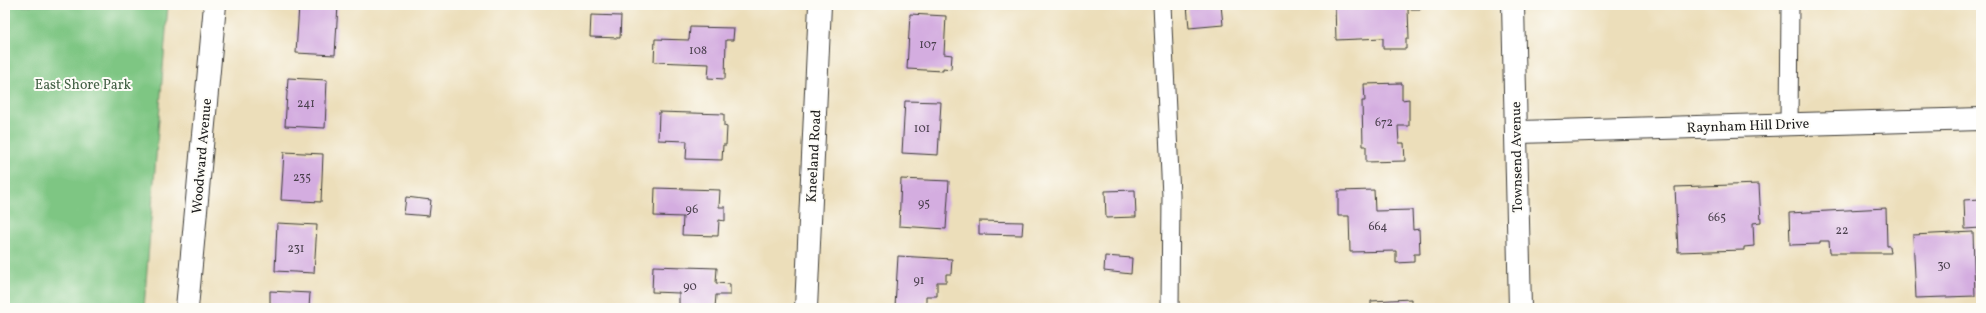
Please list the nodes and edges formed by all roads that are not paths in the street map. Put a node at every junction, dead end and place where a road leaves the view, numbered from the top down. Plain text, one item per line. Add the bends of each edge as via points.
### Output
1 (215, 5) edge
2 (820, 5) edge
3 (1162, 5) edge
4 (1513, 5) edge
5 (1790, 5) edge
6 (1981, 119) edge
7 (1789, 124) junction
8 (1516, 132) junction
9 (187, 308) edge
10 (806, 308) edge
11 (1170, 308) edge
12 (1520, 308) edge

1 - 9 street, Woodward Avenue
2 - 10 street, Kneeland Road
3 - 11 lane via 1171,196
4 - 8 street, Townsend Avenue
5 - 7 lane
6 - 7 street, Raynham Hill Drive
7 - 8 street, Raynham Hill Drive
8 - 12 street, Townsend Avenue

